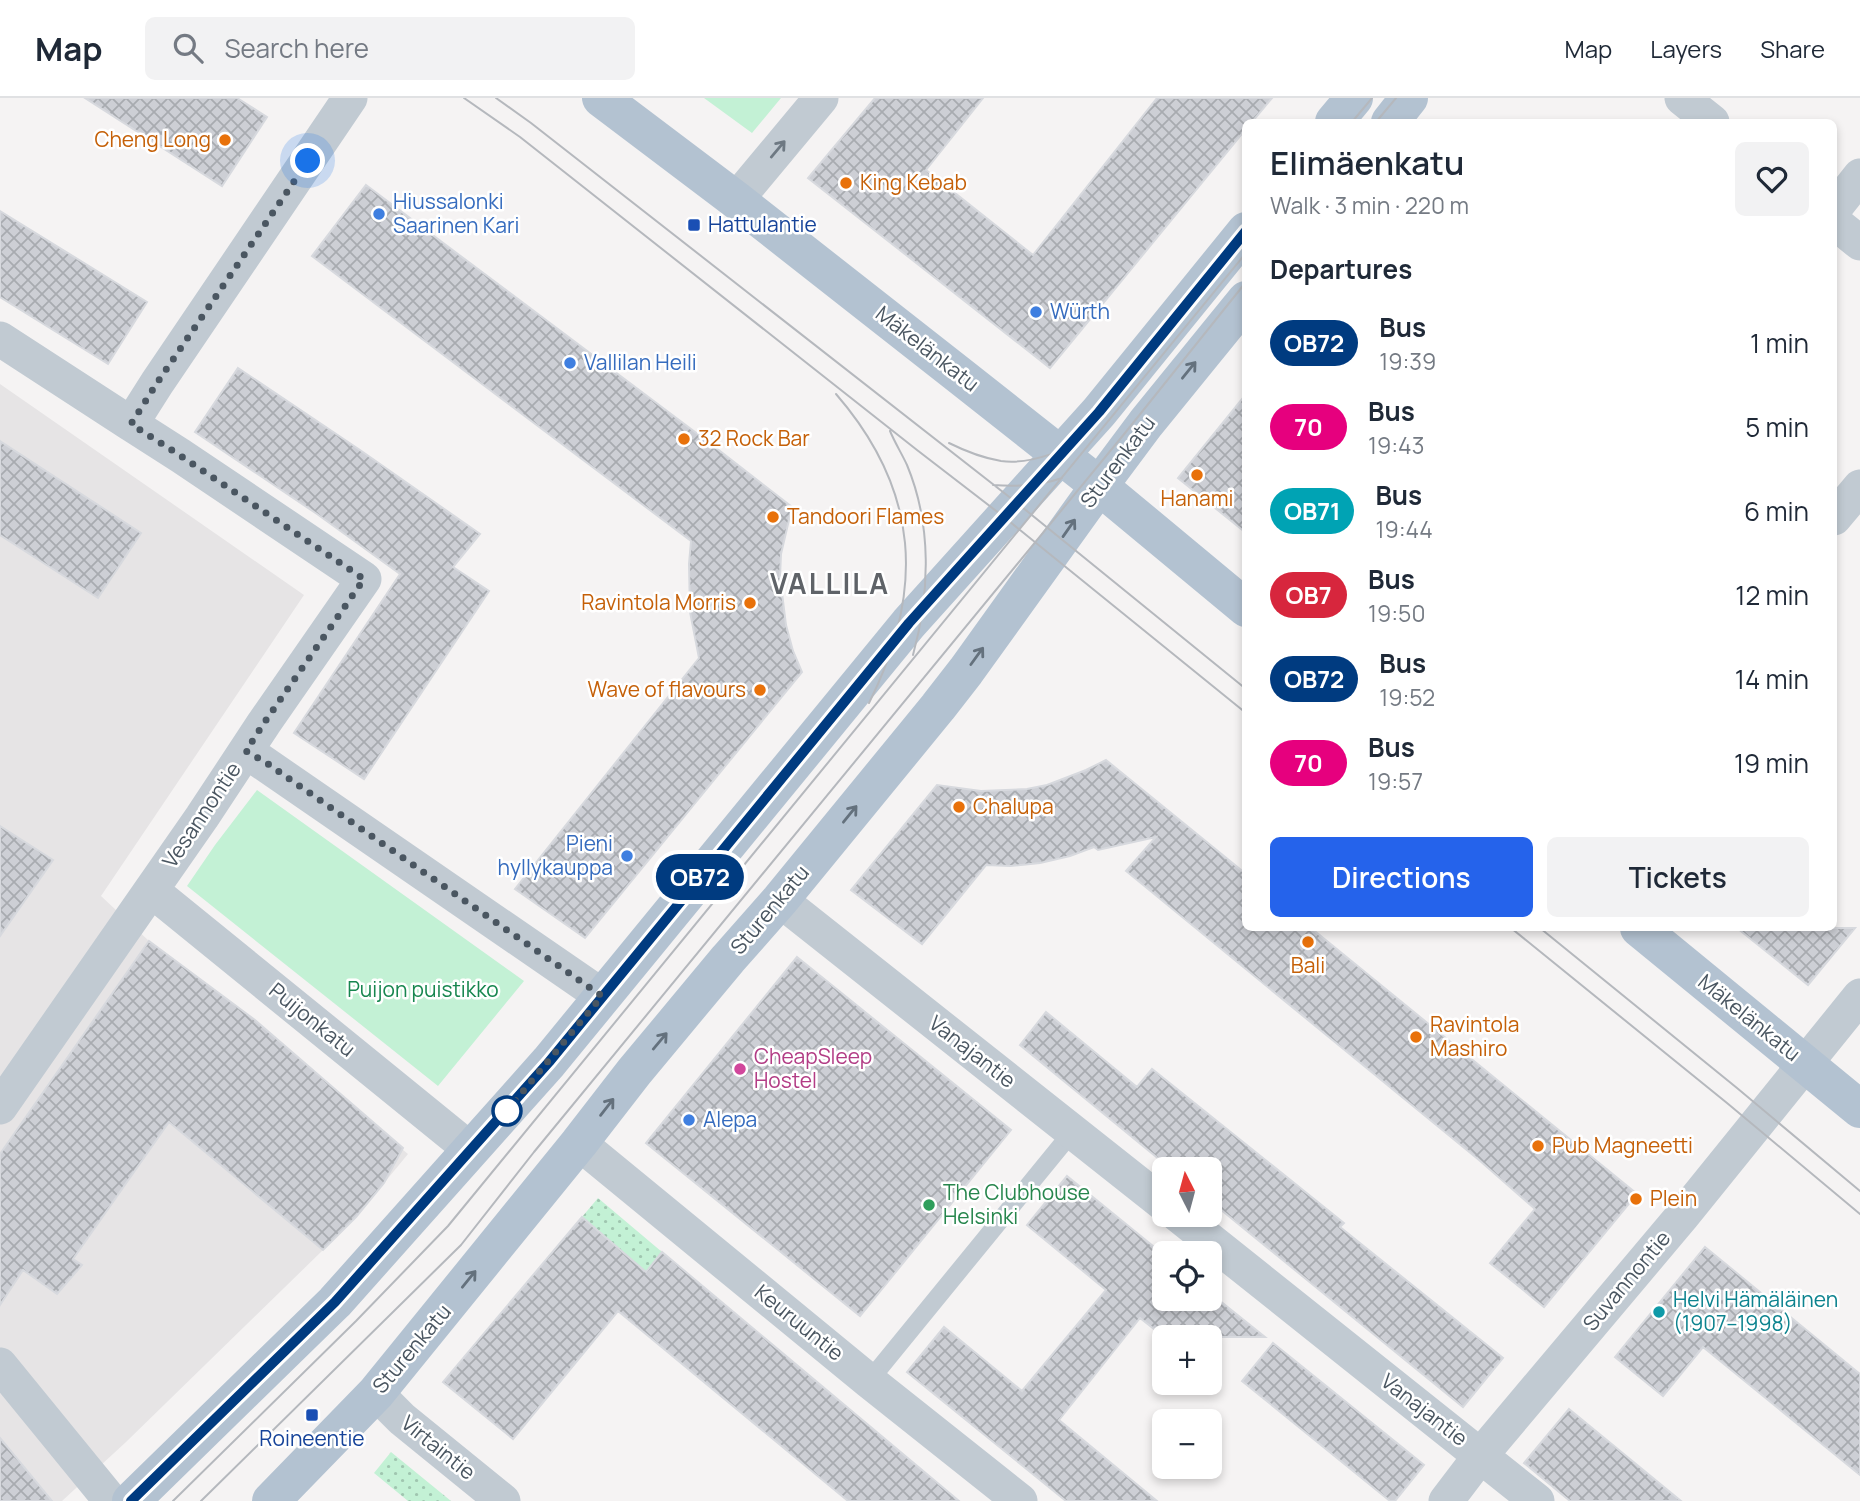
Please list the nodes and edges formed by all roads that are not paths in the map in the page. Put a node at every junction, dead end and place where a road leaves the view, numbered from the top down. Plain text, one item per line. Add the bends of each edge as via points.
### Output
1 (350, 98) edge
2 (601, 98) edge
3 (821, 98) edge
4 (1354, 98) edge
5 (1409, 98) edge
6 (1682, 98) edge
7 (1336, 119) edge
8 (1392, 119) edge
9 (1708, 119) edge
10 (1860, 176) edge
11 (736, 200) junction
12 (1837, 205) edge
13 (1837, 224) edge
14 (1242, 236) edge
15 (1860, 243) edge
16 (1242, 305) edge
17 (0, 338) edge
18 (131, 424) junction
19 (1061, 455) junction
20 (1099, 486) junction
21 (1860, 487) edge
22 (1837, 514) edge
23 (1242, 605) edge
24 (246, 751) junction
25 (151, 890) junction
26 (780, 900) junction
27 (1643, 931) edge
28 (602, 996) junction
29 (1860, 996) edge
30 (1804, 1063) junction
31 (0, 1107) edge
32 (1860, 1109) edge
33 (1073, 1131) junction
34 (579, 1143) junction
35 (471, 1150) junction
36 (1152, 1194) edge
37 (1193, 1227) edge
38 (0, 1365) edge
39 (869, 1381) junction
40 (376, 1393) junction
41 (1481, 1455) junction
42 (111, 1501) edge
43 (131, 1501) edge
44 (271, 1501) edge
45 (503, 1501) edge
46 (1020, 1501) edge
47 (1446, 1501) edge
48 (1538, 1501) edge

1 - 18 street
2 - 11 main road, Mäkelänkatu
11 -> 3 street
4 - 7 main road
5 - 8 main road
6 - 9 street
10 - 12 street
11 - 19 main road, Mäkelänkatu
13 - 15 street
14 - 19 main road
20 -> 16 main road, Sturenkatu
17 - 18 street
18 - 24 street, Vesannontie via 364,579
19 - 20 main road, Mäkelänkatu
19 - 28 main road via 909,623
20 - 23 main road, Mäkelänkatu
26 -> 20 main road, Sturenkatu via 966,671
21 - 22 street
24 - 25 street, Vesannontie
24 - 28 street
25 - 31 street, Vesannontie
25 - 35 street, Puijonkatu
26 - 33 street, Vanajantie
34 -> 26 main road, Sturenkatu
27 - 30 main road, Mäkelänkatu
28 - 35 main road
29 - 30 street, Suvannontie
30 - 32 main road, Mäkelänkatu
30 - 41 street, Suvannontie via 1683,1216
33 - 36 street, Vanajantie
33 - 39 lane
34 - 39 street, Keuruuntie
40 -> 34 main road, Sturenkatu
35 - 43 main road via 335,1302
37 - 41 street, Vanajantie
38 - 42 street
39 - 46 street, Keuruuntie
40 - 44 main road, Sturenkatu
40 - 45 street, Virtaintie
41 - 47 street, Suvannontie
41 - 48 street, Vanajantie

